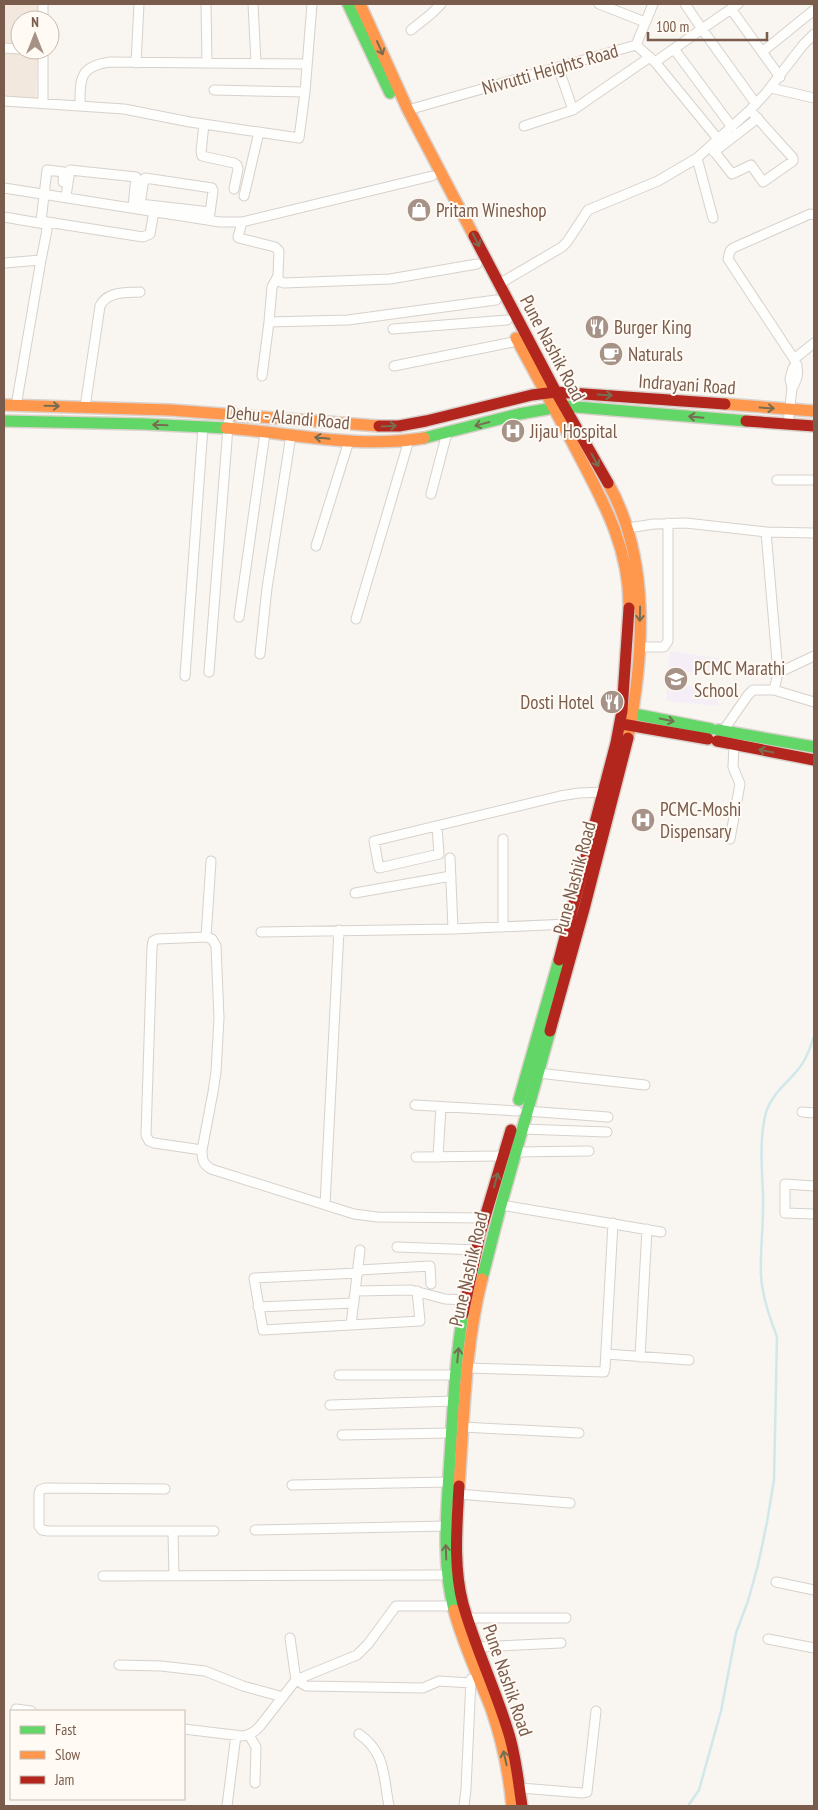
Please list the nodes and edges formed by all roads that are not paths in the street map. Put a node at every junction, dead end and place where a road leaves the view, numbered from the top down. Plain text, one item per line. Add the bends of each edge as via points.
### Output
1 (139, 4) edge
2 (206, 4) edge
3 (253, 4) edge
4 (312, 4) edge
5 (348, 4) edge
6 (360, 4) edge
7 (441, 4) edge
8 (653, 4) edge
9 (685, 4) edge
10 (604, 5) edge
11 (735, 7) edge
12 (814, 10) edge
13 (645, 22) junction
14 (702, 29) junction
15 (411, 30) dead end
16 (814, 34) edge
17 (636, 45) junction
18 (803, 46) junction
19 (814, 48) edge
20 (674, 49) junction
21 (762, 52) junction
22 (43, 60) edge
23 (652, 60) junction
24 (136, 62) junction
25 (207, 63) junction
26 (256, 63) junction
27 (307, 64) junction
28 (558, 67) junction
29 (780, 77) junction
30 (771, 88) junction
31 (214, 90) dead end
32 (305, 92) junction
33 (814, 98) edge
34 (4, 101) edge
35 (43, 102) junction
36 (80, 105) junction
37 (753, 107) junction
38 (408, 110) junction
39 (573, 110) junction
40 (758, 118) junction
41 (204, 124) junction
42 (524, 126) dead end
43 (732, 127) junction
44 (258, 132) junction
45 (718, 140) junction
46 (712, 149) junction
47 (697, 158) junction
48 (432, 176) junction
49 (4, 188) edge
50 (234, 189) dead end
51 (45, 194) junction
52 (64, 196) junction
53 (244, 196) dead end
54 (133, 207) junction
55 (154, 211) junction
56 (814, 215) edge
57 (4, 216) edge
58 (210, 216) junction
59 (713, 218) dead end
60 (41, 221) junction
61 (242, 222) junction
62 (41, 260) junction
63 (4, 263) edge
64 (478, 264) junction
65 (278, 276) junction
66 (499, 284) junction
67 (140, 292) dead end
68 (496, 300) junction
69 (507, 320) junction
70 (269, 322) junction
71 (393, 329) dead end
72 (518, 342) junction
73 (814, 343) edge
74 (795, 362) junction
75 (394, 366) dead end
76 (262, 376) dead end
77 (544, 392) junction
78 (556, 392) junction
79 (4, 405) edge
80 (16, 406) junction
81 (564, 406) junction
82 (85, 407) junction
83 (552, 407) junction
84 (789, 409) junction
85 (814, 411) edge
86 (229, 414) junction
87 (4, 421) edge
88 (788, 424) junction
89 (814, 426) edge
90 (203, 427) junction
91 (228, 428) junction
92 (265, 433) junction
93 (448, 433) junction
94 (291, 435) junction
95 (409, 440) junction
96 (349, 441) junction
97 (777, 480) dead end
98 (814, 480) edge
99 (431, 494) dead end
100 (668, 523) junction
101 (628, 528) junction
102 (766, 532) junction
103 (814, 533) edge
104 (316, 546) dead end
105 (239, 617) dead end
106 (356, 619) dead end
107 (639, 647) junction
108 (260, 654) dead end
109 (814, 656) edge
110 (209, 672) dead end
111 (778, 673) junction
112 (186, 676) dead end
113 (774, 690) junction
114 (814, 702) edge
115 (627, 718) junction
116 (715, 734) junction
117 (734, 744) junction
118 (814, 747) edge
119 (814, 760) edge
120 (604, 792) junction
121 (436, 827) junction
122 (504, 839) dead end
123 (730, 839) dead end
124 (450, 858) dead end
125 (211, 861) dead end
126 (452, 876) junction
127 (356, 892) dead end
128 (568, 924) junction
129 (503, 927) junction
130 (453, 929) junction
131 (339, 930) junction
132 (261, 932) dead end
133 (206, 937) junction
134 (538, 1073) junction
135 (645, 1085) dead end
136 (415, 1106) dead end
137 (441, 1107) junction
138 (521, 1111) junction
139 (802, 1112) dead end
140 (814, 1113) edge
141 (608, 1117) dead end
142 (522, 1128) junction
143 (607, 1132) dead end
144 (202, 1150) junction
145 (589, 1151) dead end
146 (515, 1152) junction
147 (503, 1156) junction
148 (416, 1157) dead end
149 (438, 1157) junction
150 (814, 1186) edge
151 (326, 1205) junction
152 (501, 1205) junction
153 (814, 1214) edge
154 (486, 1218) junction
155 (613, 1224) junction
156 (647, 1229) junction
157 (661, 1232) dead end
158 (397, 1247) dead end
159 (360, 1250) dead end
160 (477, 1250) junction
161 (358, 1272) junction
162 (431, 1284) dead end
163 (356, 1291) junction
164 (417, 1291) junction
165 (465, 1300) junction
166 (354, 1303) junction
167 (258, 1307) junction
168 (352, 1325) junction
169 (606, 1354) junction
170 (640, 1357) junction
171 (689, 1360) dead end
172 (467, 1368) junction
173 (339, 1375) dead end
174 (456, 1376) junction
175 (454, 1401) junction
176 (330, 1405) dead end
177 (463, 1426) junction
178 (452, 1433) junction
179 (579, 1433) dead end
180 (342, 1435) dead end
181 (448, 1482) junction
182 (292, 1485) dead end
183 (165, 1489) dead end
184 (458, 1494) junction
185 (570, 1503) dead end
186 (446, 1526) junction
187 (254, 1530) dead end
188 (214, 1531) dead end
189 (173, 1532) junction
190 (448, 1575) junction
191 (103, 1576) dead end
192 (174, 1576) junction
193 (776, 1582) dead end
194 (814, 1590) edge
195 (458, 1605) junction
196 (468, 1618) junction
197 (566, 1618) dead end
198 (290, 1638) dead end
199 (768, 1638) dead end
200 (561, 1643) dead end
201 (478, 1648) junction
202 (814, 1648) edge
203 (472, 1663) junction
204 (119, 1665) dead end
205 (296, 1680) junction
206 (471, 1683) junction
207 (283, 1696) junction
208 (16, 1709) dead end
209 (24, 1710) edge
210 (596, 1711) dead end
211 (185, 1729) edge
212 (359, 1734) dead end
213 (236, 1735) junction
214 (249, 1735) junction
215 (255, 1784) dead end
216 (521, 1788) junction
217 (227, 1806) edge
218 (389, 1806) edge
219 (464, 1806) edge
220 (512, 1806) edge
221 (522, 1806) edge

1 - 24 street
2 - 25 street
3 - 26 street
4 - 27 street
5 - 48 main road, Pune Nashik Road
6 -> 38 main road, Pune Nashik Road
7 - 15 street
8 - 13 street
9 - 14 street
10 - 13 street
11 - 14 street
11 - 21 street
12 - 21 street
13 - 17 street
14 - 20 street
14 - 37 street
16 - 18 street
17 - 23 street, Nivrutti Heights Road
17 - 28 street, Nivrutti Heights Road
18 - 19 street
18 - 29 street
20 - 23 street
20 - 43 street
21 - 29 street
22 - 35 street
23 - 39 street
23 - 45 street, Nivrutti Heights Road
24 - 25 street
24 - 36 street via 97,64 88,68 82,76
25 - 26 street
26 - 27 street
27 - 32 street
28 - 38 street, Nivrutti Heights Road
28 - 39 street
29 - 30 street
30 - 33 street
30 - 37 street
31 - 32 street
32 - 44 street via 299,138
34 - 35 street
35 - 36 street
36 - 41 street via 144,112
37 - 40 street
37 - 43 street
38 -> 66 main road, Pune Nashik Road
39 - 42 street
40 - 46 street
40 - 46 street via 793,158 764,182 751,165 732,174
41 - 44 street
41 - 50 street via 202,156 237,165
43 - 45 street
44 - 53 street
45 - 46 street
46 - 47 street
47 - 59 street
47 - 66 street via 658,180 588,210 562,247
48 - 61 street
48 - 64 main road, Pune Nashik Road
49 - 51 street
51 - 52 street
51 - 52 street via 47,170 64,172
51 - 60 street
52 - 54 street
52 - 54 street via 70,170 136,177
54 - 55 street
55 - 58 street
55 - 60 street via 150,234 143,237
56 - 74 street via 733,248 728,259
57 - 60 street
57 - 62 street via 45,224
58 - 58 street via 140,204 144,179 211,188
58 - 61 street
61 - 65 street via 239,238 275,247 279,251
62 - 63 street
62 - 80 street
64 - 65 street via 390,279 284,283
64 - 68 main road, Pune Nashik Road
65 - 70 street via 272,287
66 - 78 main road, Pune Nashik Road
67 - 82 street via 115,294 102,301
68 - 69 main road, Pune Nashik Road
68 - 70 street via 348,320
69 - 71 street
69 - 72 main road, Pune Nashik Road
70 - 76 street
72 - 75 street
72 - 77 main road, Pune Nashik Road
73 - 74 street
74 - 84 street via 790,379
77 - 78 main road, Dehu - Alandi Road
77 - 83 main road, Pune Nashik Road
86 -> 77 main road, Dehu - Alandi Road via 386,427 436,420
78 - 81 main road, Pune Nashik Road
78 -> 84 main road, Indrayani Road
79 - 80 main road, Dehu - Alandi Road
80 -> 82 main road, Dehu - Alandi Road
81 - 83 main road, Dehu - Alandi Road
88 -> 81 main road, Indrayani Road
81 -> 101 main road, Pune Nashik Road via 616,498
82 - 86 main road, Dehu - Alandi Road
83 -> 93 main road, Dehu - Alandi Road
83 - 115 main road, Pune Nashik Road via 608,510 623,554 629,606
84 - 85 main road, Indrayani Road
84 - 88 street
86 - 91 street
90 -> 87 main road, Dehu - Alandi Road
88 - 89 main road, Indrayani Road
90 - 91 main road, Dehu - Alandi Road
90 - 112 street
91 - 92 main road, Dehu - Alandi Road
91 - 110 street
92 - 94 main road, Dehu - Alandi Road
92 - 105 street
93 - 95 main road, Dehu - Alandi Road
93 - 99 street
96 -> 94 main road, Dehu - Alandi Road
94 - 108 street
95 - 96 main road, Dehu - Alandi Road
95 - 106 street
96 - 104 street
97 - 98 street
100 - 101 street
100 - 102 street
100 - 107 street via 668,641 664,647
101 -> 107 main road, Pune Nashik Road via 638,576
102 - 103 street
102 - 111 street
107 - 115 main road, Pune Nashik Road
109 - 111 street
111 - 113 street
113 - 114 street
113 - 116 street via 753,690
115 - 116 main road
115 - 120 main road, Pune Nashik Road
115 - 134 main road, Pune Nashik Road via 608,823
116 - 117 main road
116 - 118 main road
119 -> 117 main road
117 - 123 street via 733,767 740,784
120 - 121 street via 560,796
120 - 128 main road, Pune Nashik Road
121 - 121 street via 374,841 379,868 439,854
122 - 129 street
124 - 126 street
125 - 133 street
126 - 127 street
126 - 130 street
128 - 129 street
128 - 138 main road, Pune Nashik Road
129 - 130 street
130 - 131 street
131 - 132 street
131 - 151 street
133 - 144 street via 212,939 216,946 219,1018 214,1092
133 - 144 street via 153,941 146,1135 154,1143
134 - 135 street
134 - 138 main road, Pune Nashik Road
136 - 137 street
137 - 138 street
137 - 149 street
138 - 141 street
138 - 142 main road, Pune Nashik Road
138 - 147 main road, Pune Nashik Road
139 - 140 street
142 - 143 street
142 - 146 main road, Pune Nashik Road
144 - 151 street via 204,1165 211,1169
145 - 146 street
146 - 152 main road, Pune Nashik Road
147 - 149 street
154 -> 147 main road, Pune Nashik Road
148 - 149 street
150 - 153 street via 785,1184 785,1213
151 - 154 street via 377,1217
152 - 155 street
152 - 172 main road, Pune Nashik Road via 475,1308
154 - 160 main road, Pune Nashik Road
155 - 156 street
155 - 169 street
156 - 157 street
156 - 170 street
158 - 160 street
159 - 161 street
160 - 165 main road, Pune Nashik Road
161 - 162 street via 430,1266
161 - 163 street
161 - 167 street via 254,1278
163 - 164 street
163 - 166 street
164 - 165 street via 445,1299
164 - 168 street via 420,1321
174 -> 165 main road, Pune Nashik Road
166 - 167 street
166 - 168 street
167 - 168 street via 262,1330
169 - 170 street
169 - 172 street via 604,1372 600,1373
170 - 171 street
172 - 177 main road, Pune Nashik Road
173 - 174 street
174 - 175 main road, Pune Nashik Road
175 - 176 street
175 - 178 main road, Pune Nashik Road
177 - 179 street
177 - 184 main road, Pune Nashik Road
178 - 180 street
178 - 181 main road, Pune Nashik Road
181 - 182 street
181 - 186 main road, Pune Nashik Road
183 - 189 street via 45,1488 39,1494 39,1526 48,1531
184 - 185 street
184 - 195 main road, Pune Nashik Road
186 - 187 street
190 -> 186 main road, Pune Nashik Road
188 - 189 street
189 - 192 street
190 - 192 street
190 - 195 main road, Pune Nashik Road
191 - 192 street
193 - 194 street
195 - 196 main road, Pune Nashik Road
195 - 203 main road, Pune Nashik Road
195 - 205 street via 396,1606 360,1653
196 - 197 street
196 - 201 main road, Pune Nashik Road
198 - 205 street
199 - 202 street
200 - 201 street
201 - 216 main road, Pune Nashik Road via 508,1730
203 - 206 street
220 -> 203 main road, Pune Nashik Road via 498,1731
204 - 207 street via 205,1671 243,1686
205 - 206 street via 316,1687 423,1688 439,1681
205 - 207 street
206 - 219 street
207 - 214 street via 255,1732
208 - 209 street
210 - 216 street via 587,1792
211 - 213 street
212 - 218 street via 380,1758
213 - 214 street
213 - 217 street
214 - 215 street via 256,1747
216 - 221 main road, Pune Nashik Road

